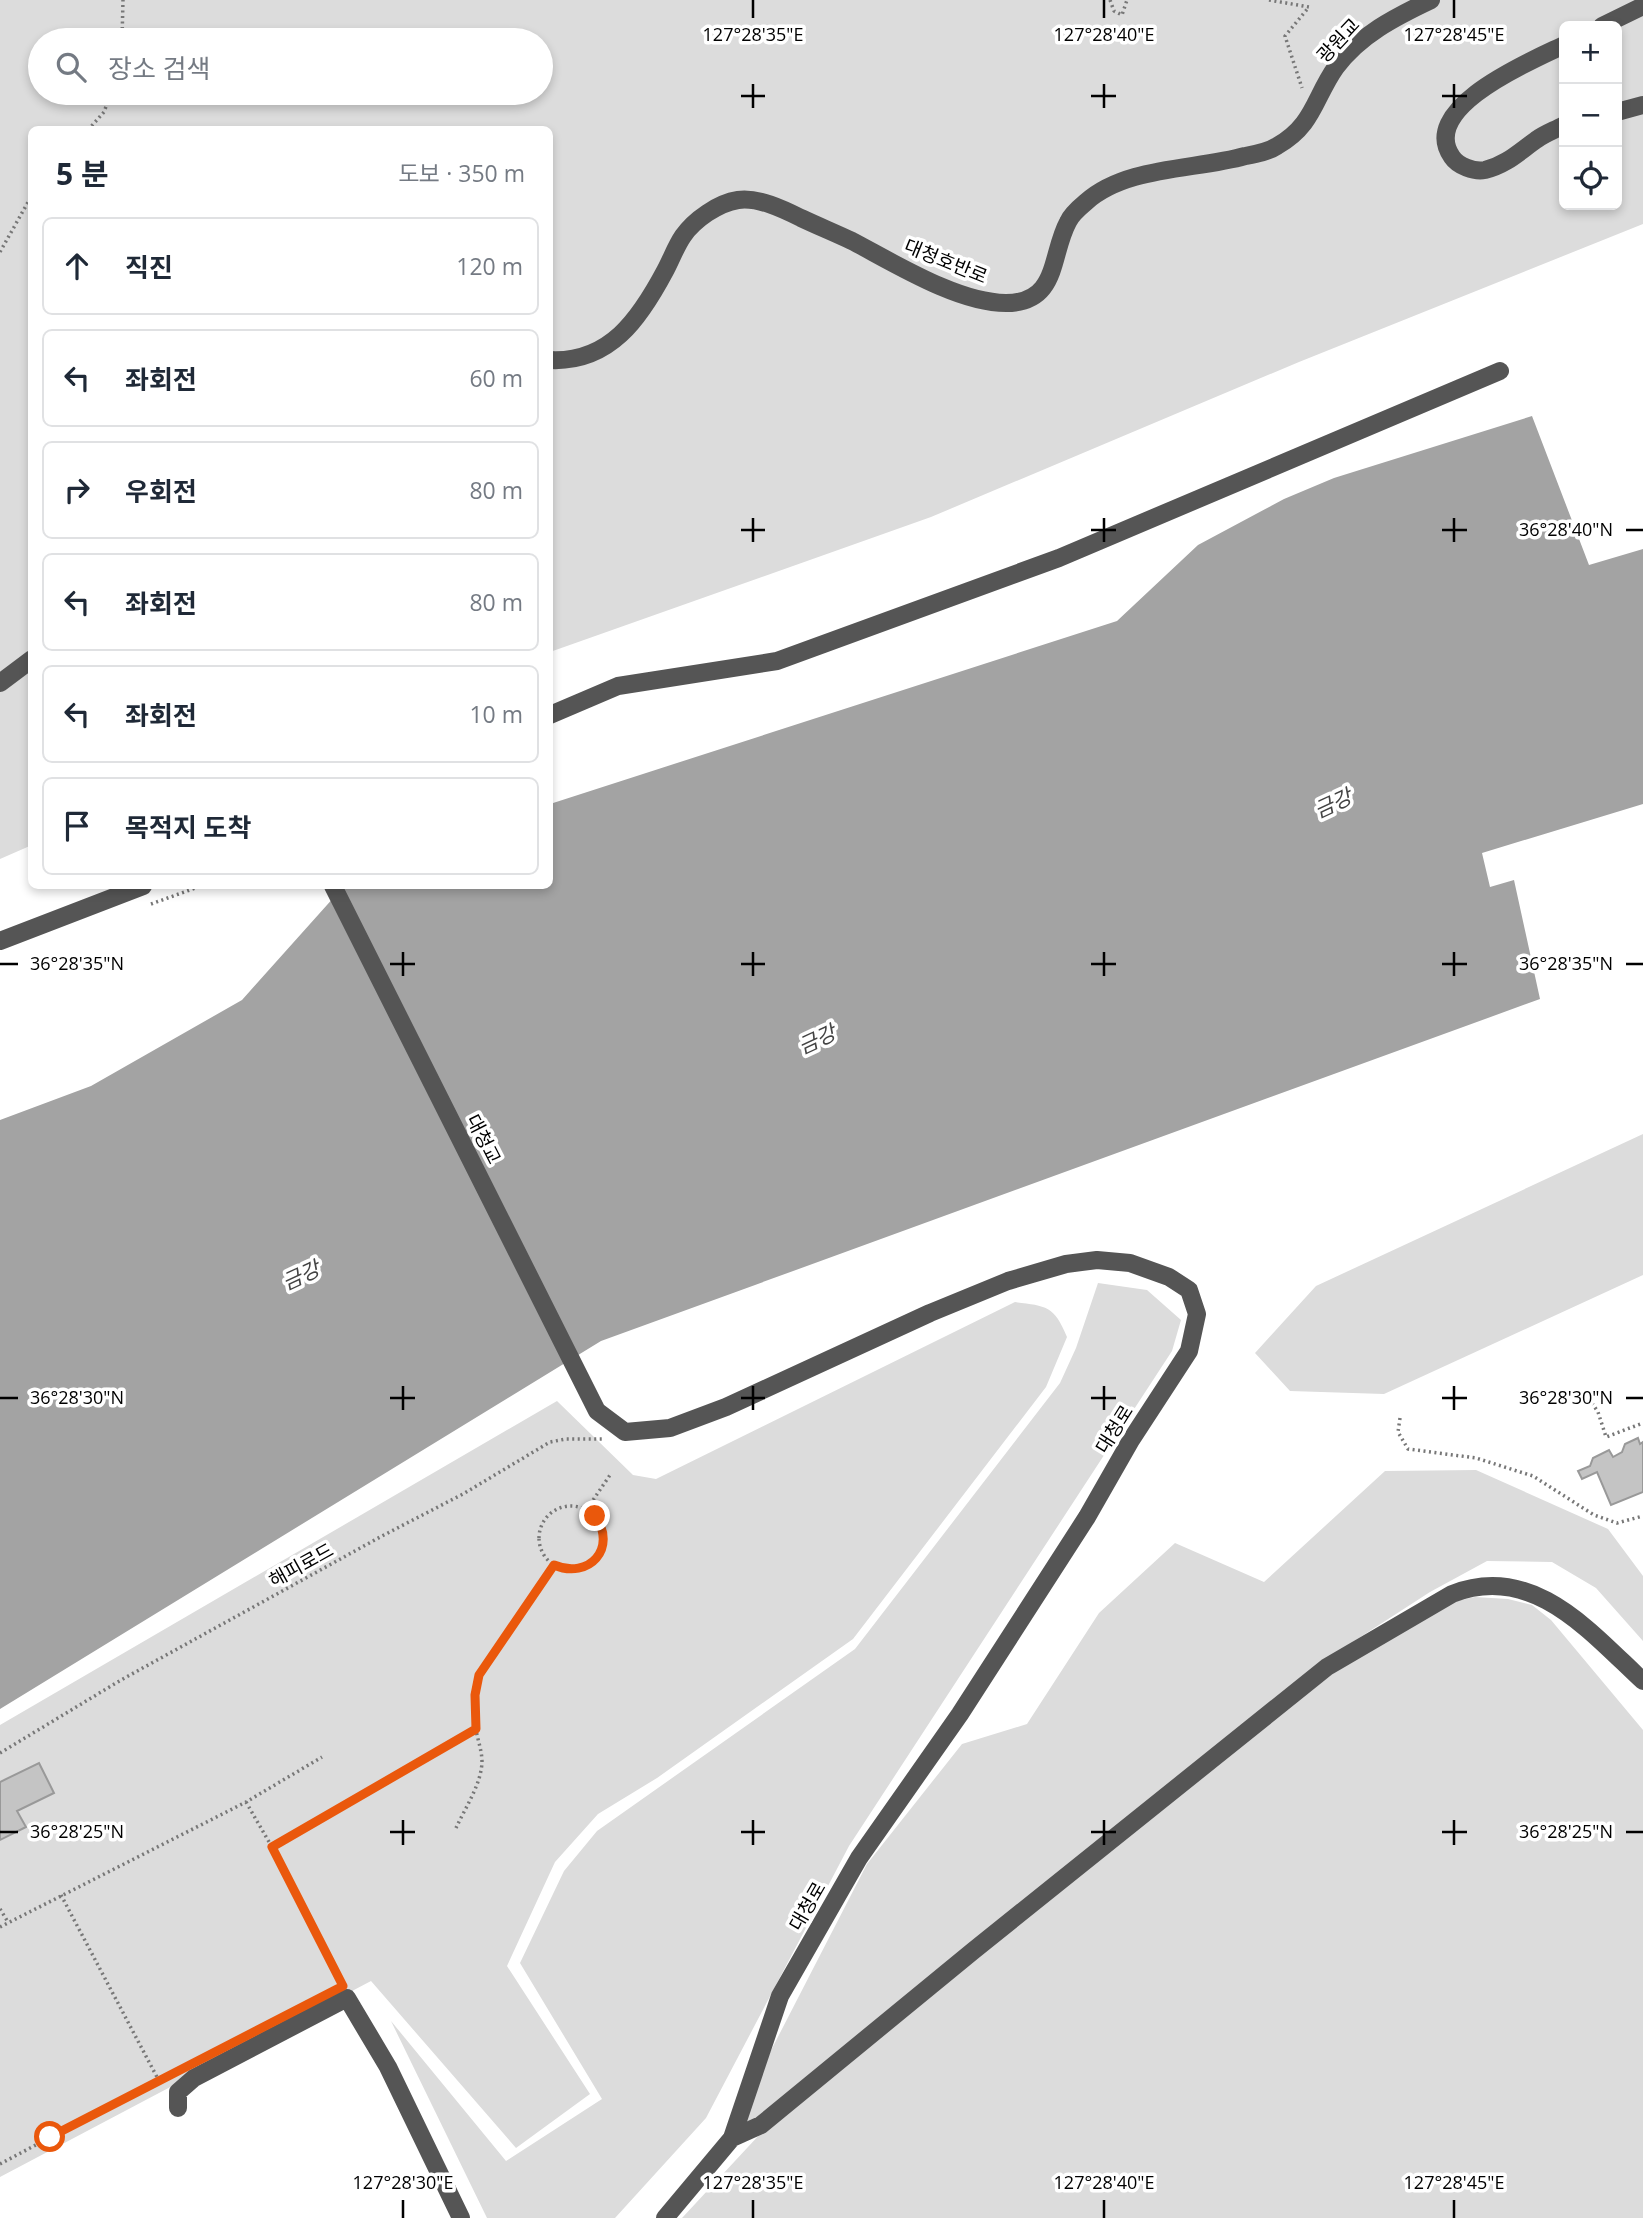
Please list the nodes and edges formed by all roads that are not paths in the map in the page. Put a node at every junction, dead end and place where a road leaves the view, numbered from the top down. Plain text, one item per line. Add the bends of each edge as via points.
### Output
1 (1431, 0) edge
2 (1643, 6) edge
3 (1612, 21) edge
4 (1559, 47) edge
5 (1320, 97) joint
6 (1643, 105) edge
7 (1622, 110) edge
8 (1559, 128) edge
9 (553, 360) edge
10 (1500, 371) dead end
11 (28, 662) edge
12 (0, 683) edge
13 (553, 714) edge
14 (135, 889) edge
15 (335, 889) edge
16 (0, 942) edge
17 (625, 1432) joint
18 (1643, 1681) edge
19 (178, 2108) dead end
20 (732, 2138) junction
21 (461, 2218) edge
22 (665, 2218) edge

1 - 5 street, 광원교 via 1387,21 1360,42 1335,68
2 - 3 street
4 - 8 street via 1500,76 1466,100 1448,125 1445,141 1462,166 1483,170 1508,161
5 - 9 street, 대청호반로 via 1302,129 1275,148 1113,184 1087,201 1068,221 1046,286 1030,298 1008,303 978,299 921,278 771,204 738,200 709,211 683,235 645,308 612,344 586,356
6 - 7 street
10 - 13 street via 1059,558 777,661 618,686
11 - 12 street
14 - 16 street
15 - 17 street, 대청교 via 597,1411
17 - 20 street, 대청로 via 670,1428 726,1407 930,1313 1066,1264 1097,1260 1130,1263 1169,1277 1189,1290 1197,1314 1189,1351 968,1703 859,1858 780,1996
18 - 20 street, 대청로 via 1570,1615 1539,1596 1491,1587 1452,1594 1327,1667 761,2125
19 - 21 street via 178,2092 194,2078 347,1998 388,2067
20 - 22 street, 대청로

